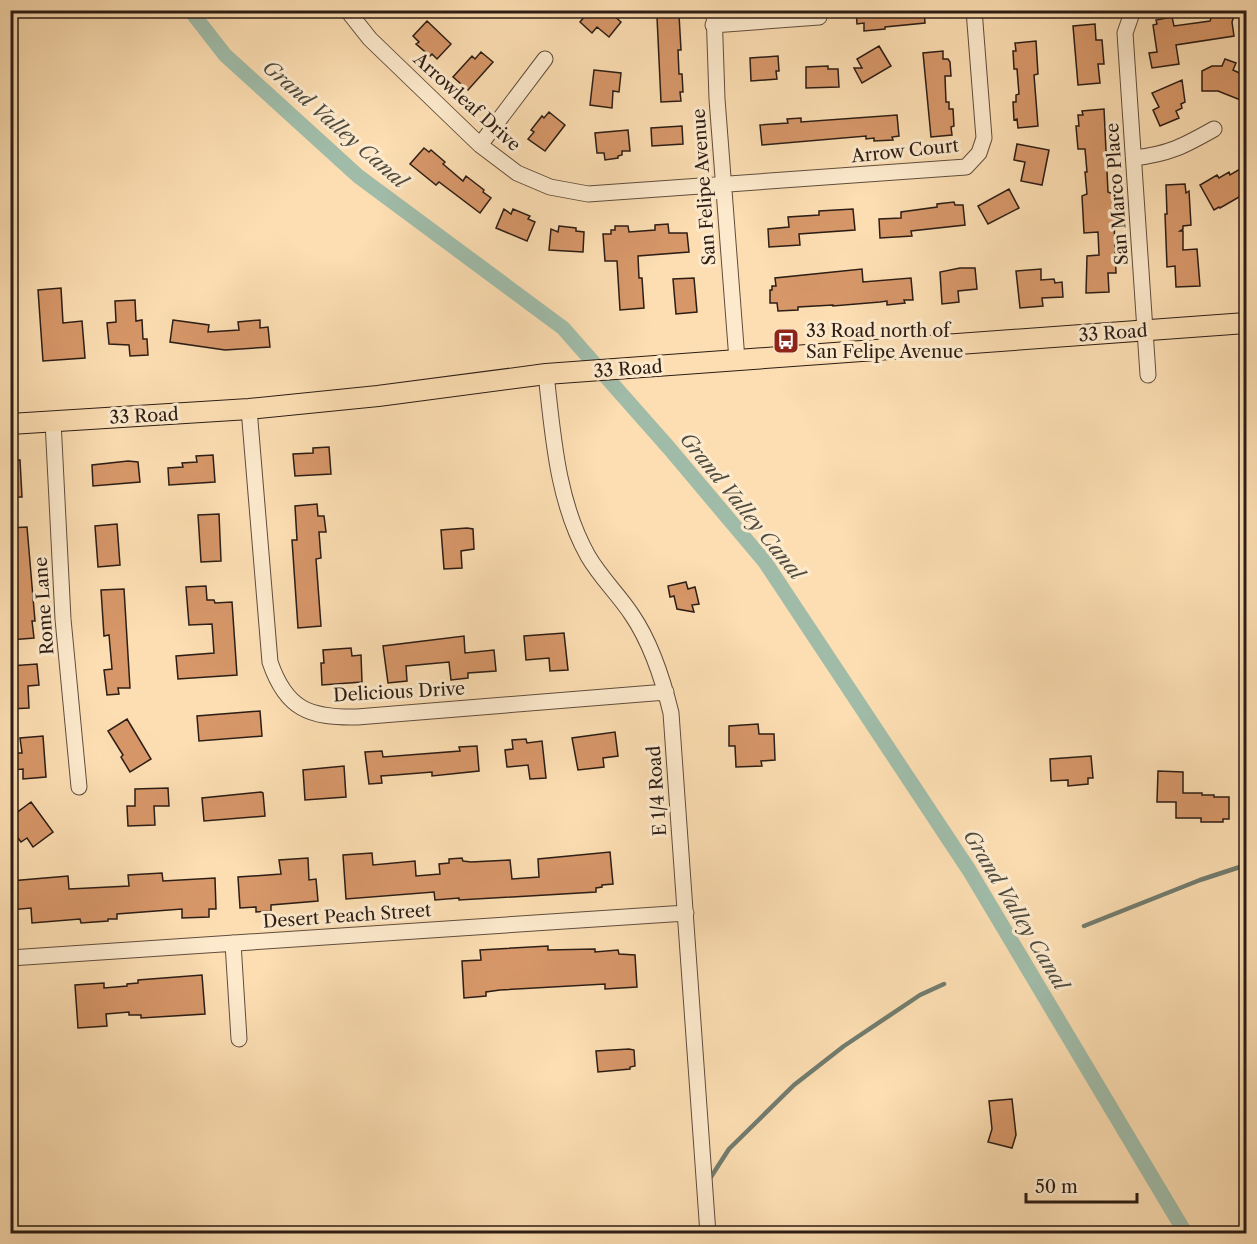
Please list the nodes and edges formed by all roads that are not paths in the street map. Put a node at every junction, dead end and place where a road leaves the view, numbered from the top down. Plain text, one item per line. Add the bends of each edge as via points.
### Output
1 (347, 10) edge
2 (974, 10) edge
3 (1133, 10) edge
4 (819, 17) dead end
5 (714, 18) edge
6 (545, 59) dead end
7 (1214, 129) dead end
8 (480, 145) junction
9 (1134, 158) junction
10 (723, 184) junction
11 (1246, 323) edge
12 (1145, 331) junction
13 (737, 360) junction
14 (546, 374) junction
15 (1148, 375) dead end
16 (249, 409) junction
17 (53, 421) junction
18 (10, 424) edge
19 (666, 692) junction
20 (79, 788) dead end
21 (686, 913) junction
22 (233, 943) junction
23 (10, 958) edge
24 (239, 1039) dead end
25 (708, 1233) edge

1 - 8 street, Arrowleaf Drive via 370,39
2 - 10 street, Arrow Court via 984,138 979,153 966,167
3 - 9 street, San Marco Place via 1125,33
4 - 5 street
5 - 10 street, San Felipe Avenue
6 - 8 street
7 - 9 street via 1179,149
8 - 10 street, Arrowleaf Drive via 517,173 550,187 588,194
9 - 12 street, San Marco Place
10 - 13 street, San Felipe Avenue
11 - 12 main road, 33 Road
12 - 13 main road, 33 Road
12 - 15 street, San Marco Place
13 - 14 main road, 33 Road
14 - 16 main road, 33 Road
14 - 19 street, E 1/4 Road via 556,454 570,516 589,557 633,616
16 - 17 main road, 33 Road
16 - 19 street, Delicious Drive via 270,662 280,688 302,708 320,715 357,717
17 - 18 main road, 33 Road
17 - 20 street, Rome Lane via 63,619
19 - 21 street, E 1/4 Road via 671,713
21 - 22 street, Desert Peach Street
21 - 25 street, E 1/4 Road
22 - 23 street, Desert Peach Street
22 - 24 street

